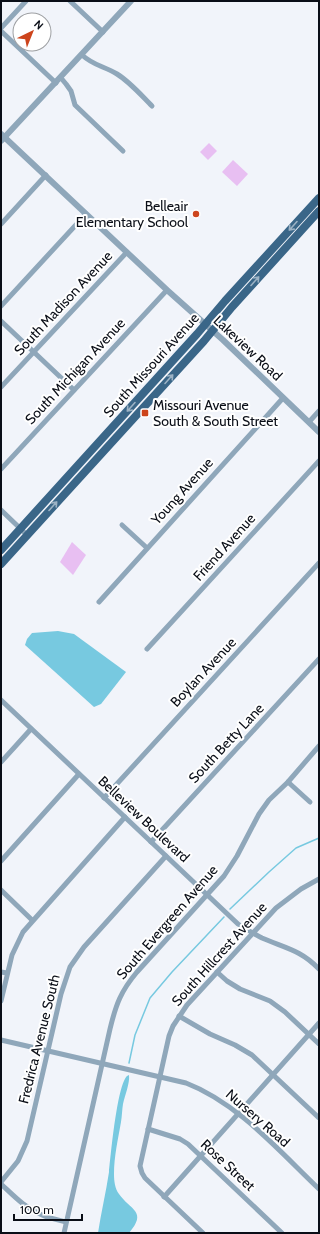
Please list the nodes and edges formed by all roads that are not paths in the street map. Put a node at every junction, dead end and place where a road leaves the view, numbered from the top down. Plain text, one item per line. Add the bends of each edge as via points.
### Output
1 (26, 1) edge
2 (70, 1) edge
3 (131, 1) edge
4 (1, 30) edge
5 (103, 32) junction
6 (82, 55) junction
7 (61, 78) junction
8 (56, 83) junction
9 (152, 106) dead end
10 (2, 137) edge
11 (122, 151) dead end
12 (46, 176) junction
13 (319, 198) edge
14 (319, 212) edge
15 (86, 214) junction
16 (1, 224) edge
17 (127, 252) junction
18 (167, 290) junction
19 (1, 306) edge
20 (1, 321) edge
21 (205, 324) junction
22 (212, 331) junction
23 (34, 352) junction
24 (1, 387) edge
25 (74, 390) junction
26 (283, 398) junction
27 (319, 411) edge
28 (309, 422) junction
29 (319, 432) edge
30 (319, 462) edge
31 (1, 469) edge
32 (1, 510) edge
33 (122, 525) dead end
34 (20, 529) junction
35 (27, 535) junction
36 (147, 548) junction
37 (1, 550) edge
38 (319, 563) edge
39 (1, 564) edge
40 (98, 602) dead end
41 (147, 649) dead end
42 (319, 660) edge
43 (1, 700) edge
44 (31, 729) junction
45 (319, 746) edge
46 (1, 762) edge
47 (79, 774) junction
48 (288, 782) junction
49 (104, 798) junction
50 (310, 802) dead end
51 (125, 818) junction
52 (151, 842) junction
53 (166, 856) junction
54 (1, 861) edge
55 (319, 879) edge
56 (1, 890) edge
57 (206, 895) junction
58 (32, 920) junction
59 (252, 933) junction
60 (319, 969) edge
61 (1, 972) edge
62 (217, 972) junction
63 (7, 973) junction
64 (3, 987) edge
65 (1, 1001) edge
66 (179, 1016) junction
67 (319, 1023) edge
68 (309, 1035) junction
69 (1, 1040) edge
70 (319, 1044) edge
71 (48, 1051) junction
72 (102, 1064) junction
73 (274, 1075) junction
74 (160, 1077) junction
75 (238, 1113) junction
76 (319, 1118) edge
77 (148, 1129) junction
78 (202, 1156) junction
79 (1, 1183) edge
80 (319, 1189) edge
81 (164, 1197) junction
82 (66, 1222) junction
83 (64, 1233) edge
84 (203, 1233) edge
85 (282, 1233) edge

1 - 4 street
2 - 5 street
3 - 5 street
4 - 8 street
5 - 6 street
6 - 7 street
6 - 9 street via 97,66 120,76
7 - 8 street
7 - 11 street via 75,106
8 - 10 street
10 - 12 street, Lakeview Road
12 - 15 street, Lakeview Road
12 - 16 street
13 -> 21 main road, South Missouri Avenue
22 -> 14 main road, South Missouri Avenue
15 - 17 street, Lakeview Road
15 - 19 street
17 - 18 street, Lakeview Road
17 - 23 street, South Madison Avenue
18 - 21 street, Lakeview Road
18 - 25 street, South Michigan Avenue
20 - 23 street
21 - 22 street, Lakeview Road
21 -> 34 main road, South Missouri Avenue
22 - 26 street, Lakeview Road
35 -> 22 main road, South Missouri Avenue
23 - 24 street, South Madison Avenue
23 - 25 street
25 - 31 street, South Michigan Avenue
26 - 28 street, Lakeview Road
26 - 36 street, Young Avenue
27 - 28 street
28 - 29 street, Lakeview Road
30 - 41 street, Friend Avenue
32 - 34 street
33 - 36 street
34 - 35 street
34 - 37 main road, South Missouri Avenue
35 - 39 main road, South Missouri Avenue
36 - 40 street, Young Avenue
38 - 49 street, Boylan Avenue
42 - 52 street, South Betty Lane
43 - 44 street, Belleview Boulevard
44 - 46 street
44 - 47 street, Belleview Boulevard
45 - 48 street, South Evergreen Avenue
47 - 49 street, Belleview Boulevard
47 - 54 street
48 - 50 street
48 - 57 street, South Evergreen Avenue via 269,800 224,876
49 - 51 street, Belleview Boulevard
51 - 52 street, Belleview Boulevard
51 - 58 street
52 - 53 street, Belleview Boulevard
53 - 57 street, Belleview Boulevard
53 - 71 street, Fredrica Avenue South via 84,947 70,967
55 - 59 street, South Hillcrest Avenue via 286,899
56 - 58 street
57 - 59 street, Belleview Boulevard
57 - 72 street, South Evergreen Avenue via 127,983 116,1004
58 - 63 street via 17,942
59 - 60 street, Belleview Boulevard via 291,948
59 - 62 street, South Hillcrest Avenue
61 - 63 street
62 - 66 street, South Hillcrest Avenue
62 - 68 street via 240,989 270,1001
63 - 64 street
64 - 65 street
66 - 73 street via 235,1045
66 - 74 street, South Hillcrest Avenue via 169,1036
67 - 68 street
68 - 70 street
68 - 73 street
69 - 71 street, Nursery Road
71 - 72 street, Nursery Road
71 - 79 street, Fredrica Avenue South via 27,1141 18,1161
72 - 74 street, Nursery Road
72 - 82 street, South Evergreen Avenue
73 - 75 street
73 - 76 street
74 - 75 street, Nursery Road via 201,1088
74 - 77 street, South Hillcrest Avenue
75 - 78 street
75 - 80 street, Nursery Road
77 - 78 street, Rose Street via 180,1139
77 - 81 street, South Hillcrest Avenue via 140,1166 145,1178
78 - 81 street
78 - 85 street, Rose Street
79 - 82 street via 33,1211
81 - 84 street, South Hillcrest Avenue
82 - 83 street, South Evergreen Avenue

